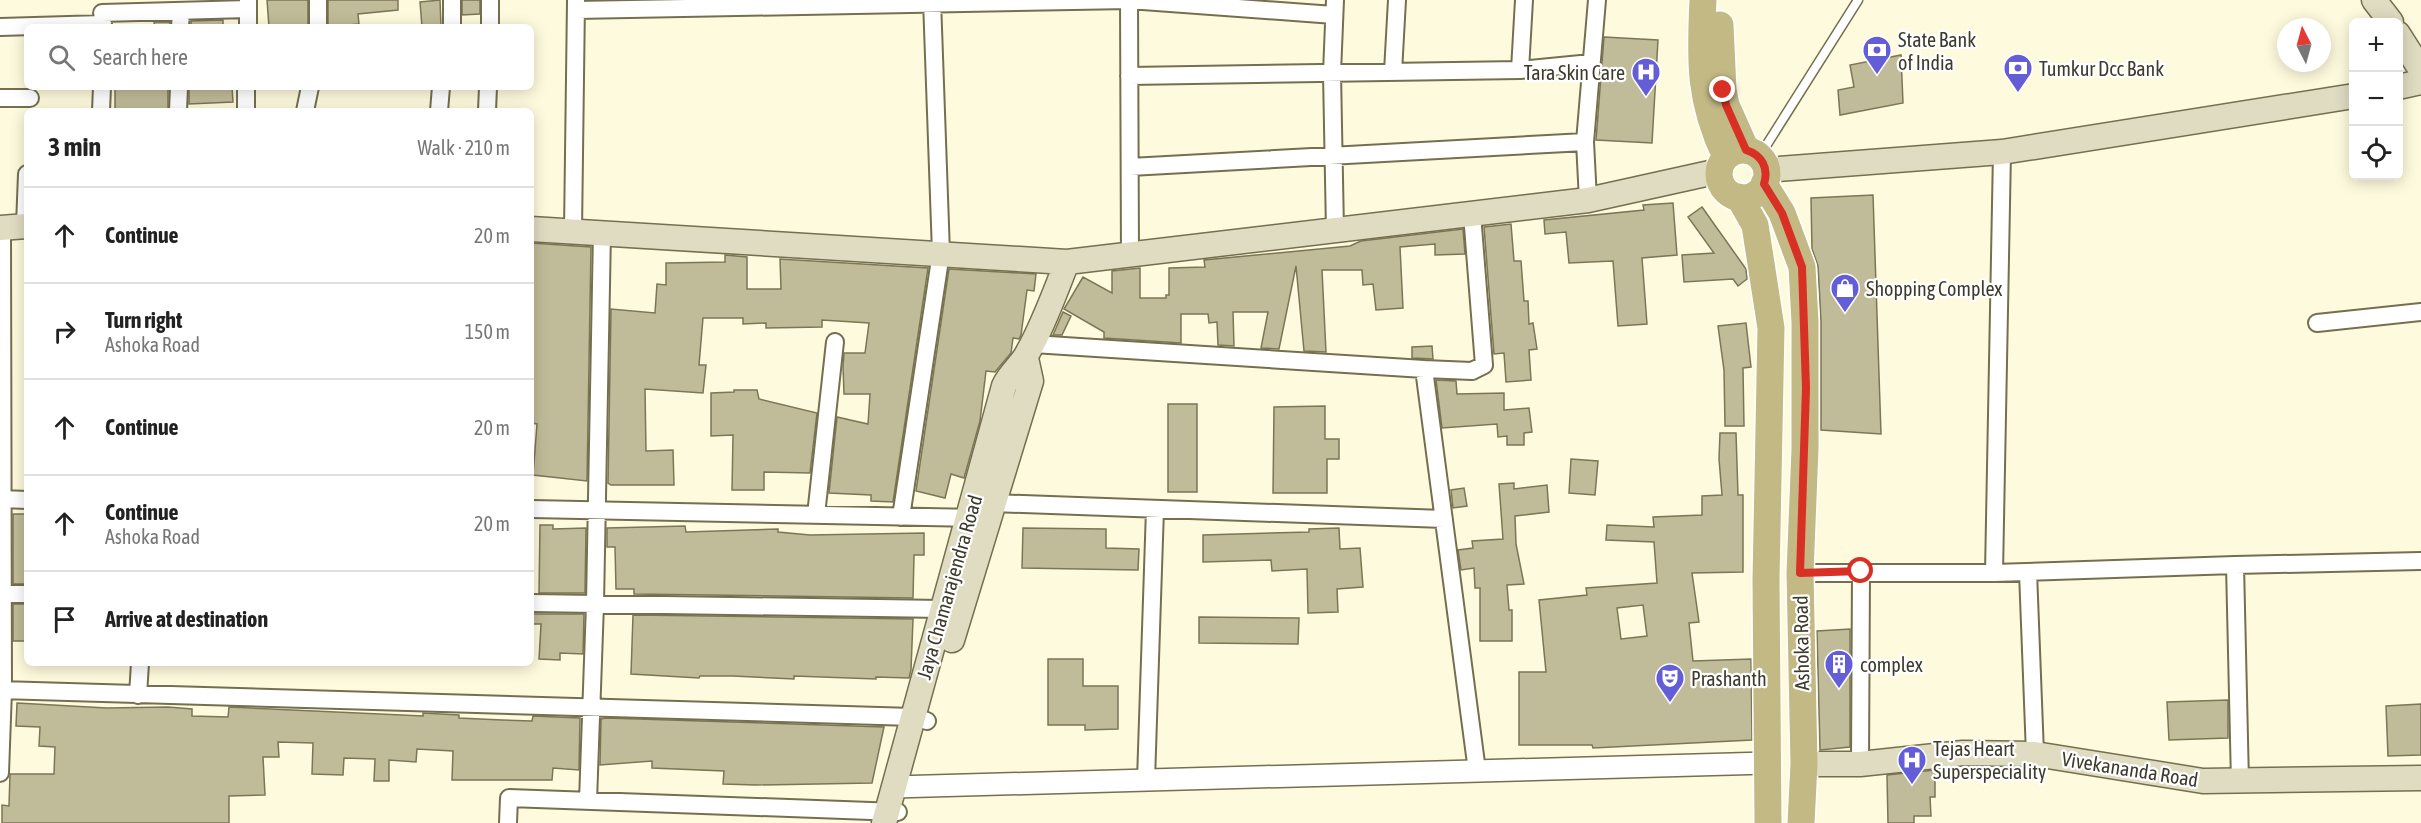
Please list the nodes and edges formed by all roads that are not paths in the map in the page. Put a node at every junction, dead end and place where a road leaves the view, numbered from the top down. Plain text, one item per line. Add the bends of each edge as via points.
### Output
1 (318, 0) edge
2 (453, 0) edge
3 (490, 0) edge
4 (1129, 0) edge
5 (1396, 0) edge
6 (1524, 0) edge
7 (1597, 0) edge
8 (1703, 0) edge
9 (1720, 0) edge
10 (1858, 0) edge
11 (932, 3) edge
12 (248, 5) edge
13 (576, 5) edge
14 (1335, 8) edge
15 (102, 16) edge
16 (180, 19) edge
17 (46, 24) edge
18 (248, 24) edge
19 (318, 24) edge
20 (452, 24) edge
21 (490, 24) edge
22 (24, 26) edge
23 (0, 27) edge
24 (2403, 42) edge
25 (1591, 63) junction
26 (1520, 70) junction
27 (2421, 70) edge
28 (1393, 72) junction
29 (1332, 73) junction
30 (1129, 76) junction
31 (2421, 82) edge
32 (2403, 86) edge
33 (102, 90) edge
34 (179, 90) edge
35 (246, 90) edge
36 (309, 90) edge
37 (441, 90) edge
38 (488, 90) edge
39 (2349, 97) edge
40 (0, 98) edge
41 (30, 99) edge
42 (101, 108) edge
43 (178, 108) edge
44 (246, 108) edge
45 (306, 108) edge
46 (439, 108) edge
47 (487, 108) edge
48 (1585, 142) junction
49 (2002, 152) junction
50 (1333, 157) junction
51 (1747, 165) junction
52 (1130, 167) junction
53 (24, 186) edge
54 (1588, 200) junction
55 (1472, 214) junction
56 (14, 227) edge
57 (534, 229) edge
58 (573, 231) junction
59 (1335, 231) junction
60 (602, 232) junction
61 (941, 253) junction
62 (1130, 256) junction
63 (1067, 262) junction
64 (2421, 312) edge
65 (2317, 323) dead end
66 (835, 342) dead end
67 (1029, 351) junction
68 (1424, 369) junction
69 (3, 499) junction
70 (24, 500) edge
71 (534, 509) edge
72 (1155, 509) junction
73 (597, 511) junction
74 (984, 513) junction
75 (816, 515) junction
76 (901, 517) junction
77 (1444, 519) junction
78 (2421, 561) edge
79 (2235, 565) junction
80 (1861, 571) junction
81 (2028, 572) junction
82 (1800, 573) junction
83 (1994, 573) junction
84 (1, 594) edge
85 (24, 594) edge
86 (534, 603) edge
87 (595, 604) junction
88 (943, 609) junction
89 (140, 666) edge
90 (2, 690) edge
91 (138, 695) junction
92 (592, 710) junction
93 (920, 719) junction
94 (2035, 754) junction
95 (1767, 763) junction
96 (1804, 764) junction
97 (1860, 764) junction
98 (1478, 771) junction
99 (0, 773) edge
100 (2421, 778) edge
101 (1146, 780) junction
102 (2240, 782) junction
103 (899, 787) junction
104 (588, 801) junction
105 (891, 817) edge
106 (508, 823) edge
107 (1768, 823) edge
108 (1801, 823) edge

1 - 19 street
2 - 20 street
3 - 21 street
4 - 11 street
4 - 14 street
4 - 30 street
5 - 28 street
6 - 26 street
7 - 25 street
8 - 51 main road, Ashoka Road via 1701,68 1711,127
9 - 51 main road, Ashoka Road via 1723,90
10 - 51 lane
11 - 13 street
11 - 61 street
12 - 16 street
12 - 18 street
13 - 58 street
14 - 29 street
15 - 16 street
15 - 17 street
22 - 23 street
24 - 27 main road
25 - 26 street
25 - 48 street
26 - 28 street
28 - 29 street
29 - 30 street
29 - 50 street
30 - 52 street
31 - 32 main road
33 - 42 street
34 - 43 street
35 - 44 street
36 - 45 street
37 - 46 street
38 - 47 street
39 - 49 main road
40 - 41 street
48 - 50 street
48 - 54 street
49 - 51 main road
49 - 83 street
50 - 52 street
50 - 59 street
51 - 54 main road
51 - 82 main road, Ashoka Road via 1782,213 1802,267 1806,388
51 - 95 main road, Ashoka Road via 1757,193 1739,197 1755,225 1771,328
52 - 62 street
53 - 56 street
54 - 55 main road
55 - 59 main road
55 - 68 street via 1484,365 1472,371
56 - 69 street
57 - 58 main road
58 - 60 main road
59 - 62 main road
60 - 61 main road
60 - 73 street
61 - 63 main road
61 - 76 street
62 - 63 main road
63 - 67 main road, Jaya Chamarajendra Road
64 - 65 street
66 - 75 street
67 - 68 street
67 - 74 main road, Jaya Chamarajendra Road via 1004,386
68 - 77 street
69 - 70 street
69 - 84 street
71 - 73 street
72 - 74 street
72 - 77 street
72 - 101 street
73 - 75 street
73 - 87 street
74 - 76 street
74 - 88 main road, Jaya Chamarajendra Road
74 - 93 main road, Jaya Chamarajendra Road
75 - 76 street
77 - 98 street
78 - 79 street
79 - 81 street
79 - 102 street
80 - 82 street
80 - 83 street
80 - 97 street
81 - 83 street
81 - 94 street
82 - 96 main road, Ashoka Road
84 - 85 street
84 - 90 street
86 - 87 street
87 - 88 street
87 - 92 street
88 - 93 main road, Jaya Chamarajendra Road
89 - 91 street
90 - 91 street
90 - 99 street
91 - 92 street
92 - 93 street
92 - 104 street
93 - 103 main road, Jaya Chamarajendra Road
94 - 97 main road, Vivekananda Road via 1963,753
94 - 102 main road, Vivekananda Road via 2203,781
95 - 98 street
95 - 107 main road, Ashoka Road
96 - 97 main road, Vivekananda Road
96 - 108 main road, Ashoka Road
98 - 101 street
100 - 102 main road, Vivekananda Road
101 - 103 street
103 - 105 main road, Jaya Chamarajendra Road
104 - 105 street
104 - 106 street via 509,798

